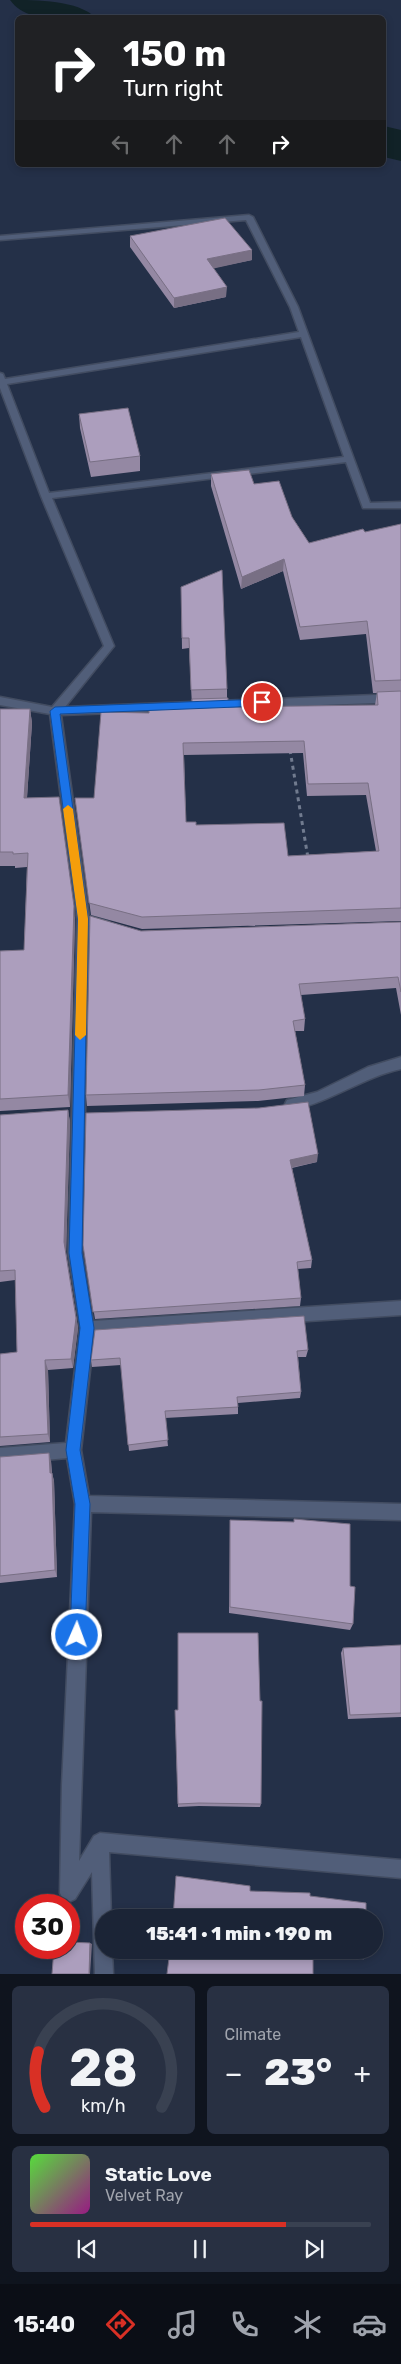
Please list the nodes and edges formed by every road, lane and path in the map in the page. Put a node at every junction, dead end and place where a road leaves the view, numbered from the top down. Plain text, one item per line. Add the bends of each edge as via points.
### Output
1 (0, 238) edge
2 (304, 334) junction
3 (1, 379) edge
4 (349, 459) junction
5 (46, 496) junction
6 (401, 505) edge
7 (401, 698) edge
8 (0, 701) edge
9 (281, 702) junction
10 (55, 711) junction
11 (309, 863) edge
12 (83, 919) junction
13 (117, 929) edge
14 (401, 1063) edge
15 (276, 1106) edge
16 (401, 1308) edge
17 (87, 1328) junction
18 (73, 1450) junction
19 (0, 1456) edge
20 (83, 1504) junction
21 (401, 1512) edge
22 (100, 1842) junction
23 (401, 1869) edge
24 (104, 1974) edge

1 - 2 street via 249,217
2 - 3 street
2 - 4 street
3 - 5 street
4 - 5 street
4 - 6 street via 366,506
5 - 10 street via 109,646
7 - 9 street
8 - 10 street
9 - 10 street
9 - 11 path
10 - 12 street
12 - 13 street
12 - 17 street via 75,1253
14 - 15 street via 382,1066 311,1102
16 - 17 street
17 - 18 street
18 - 19 street
18 - 20 street
20 - 21 street
20 - 22 street via 69,1893
22 - 23 street
22 - 24 street

